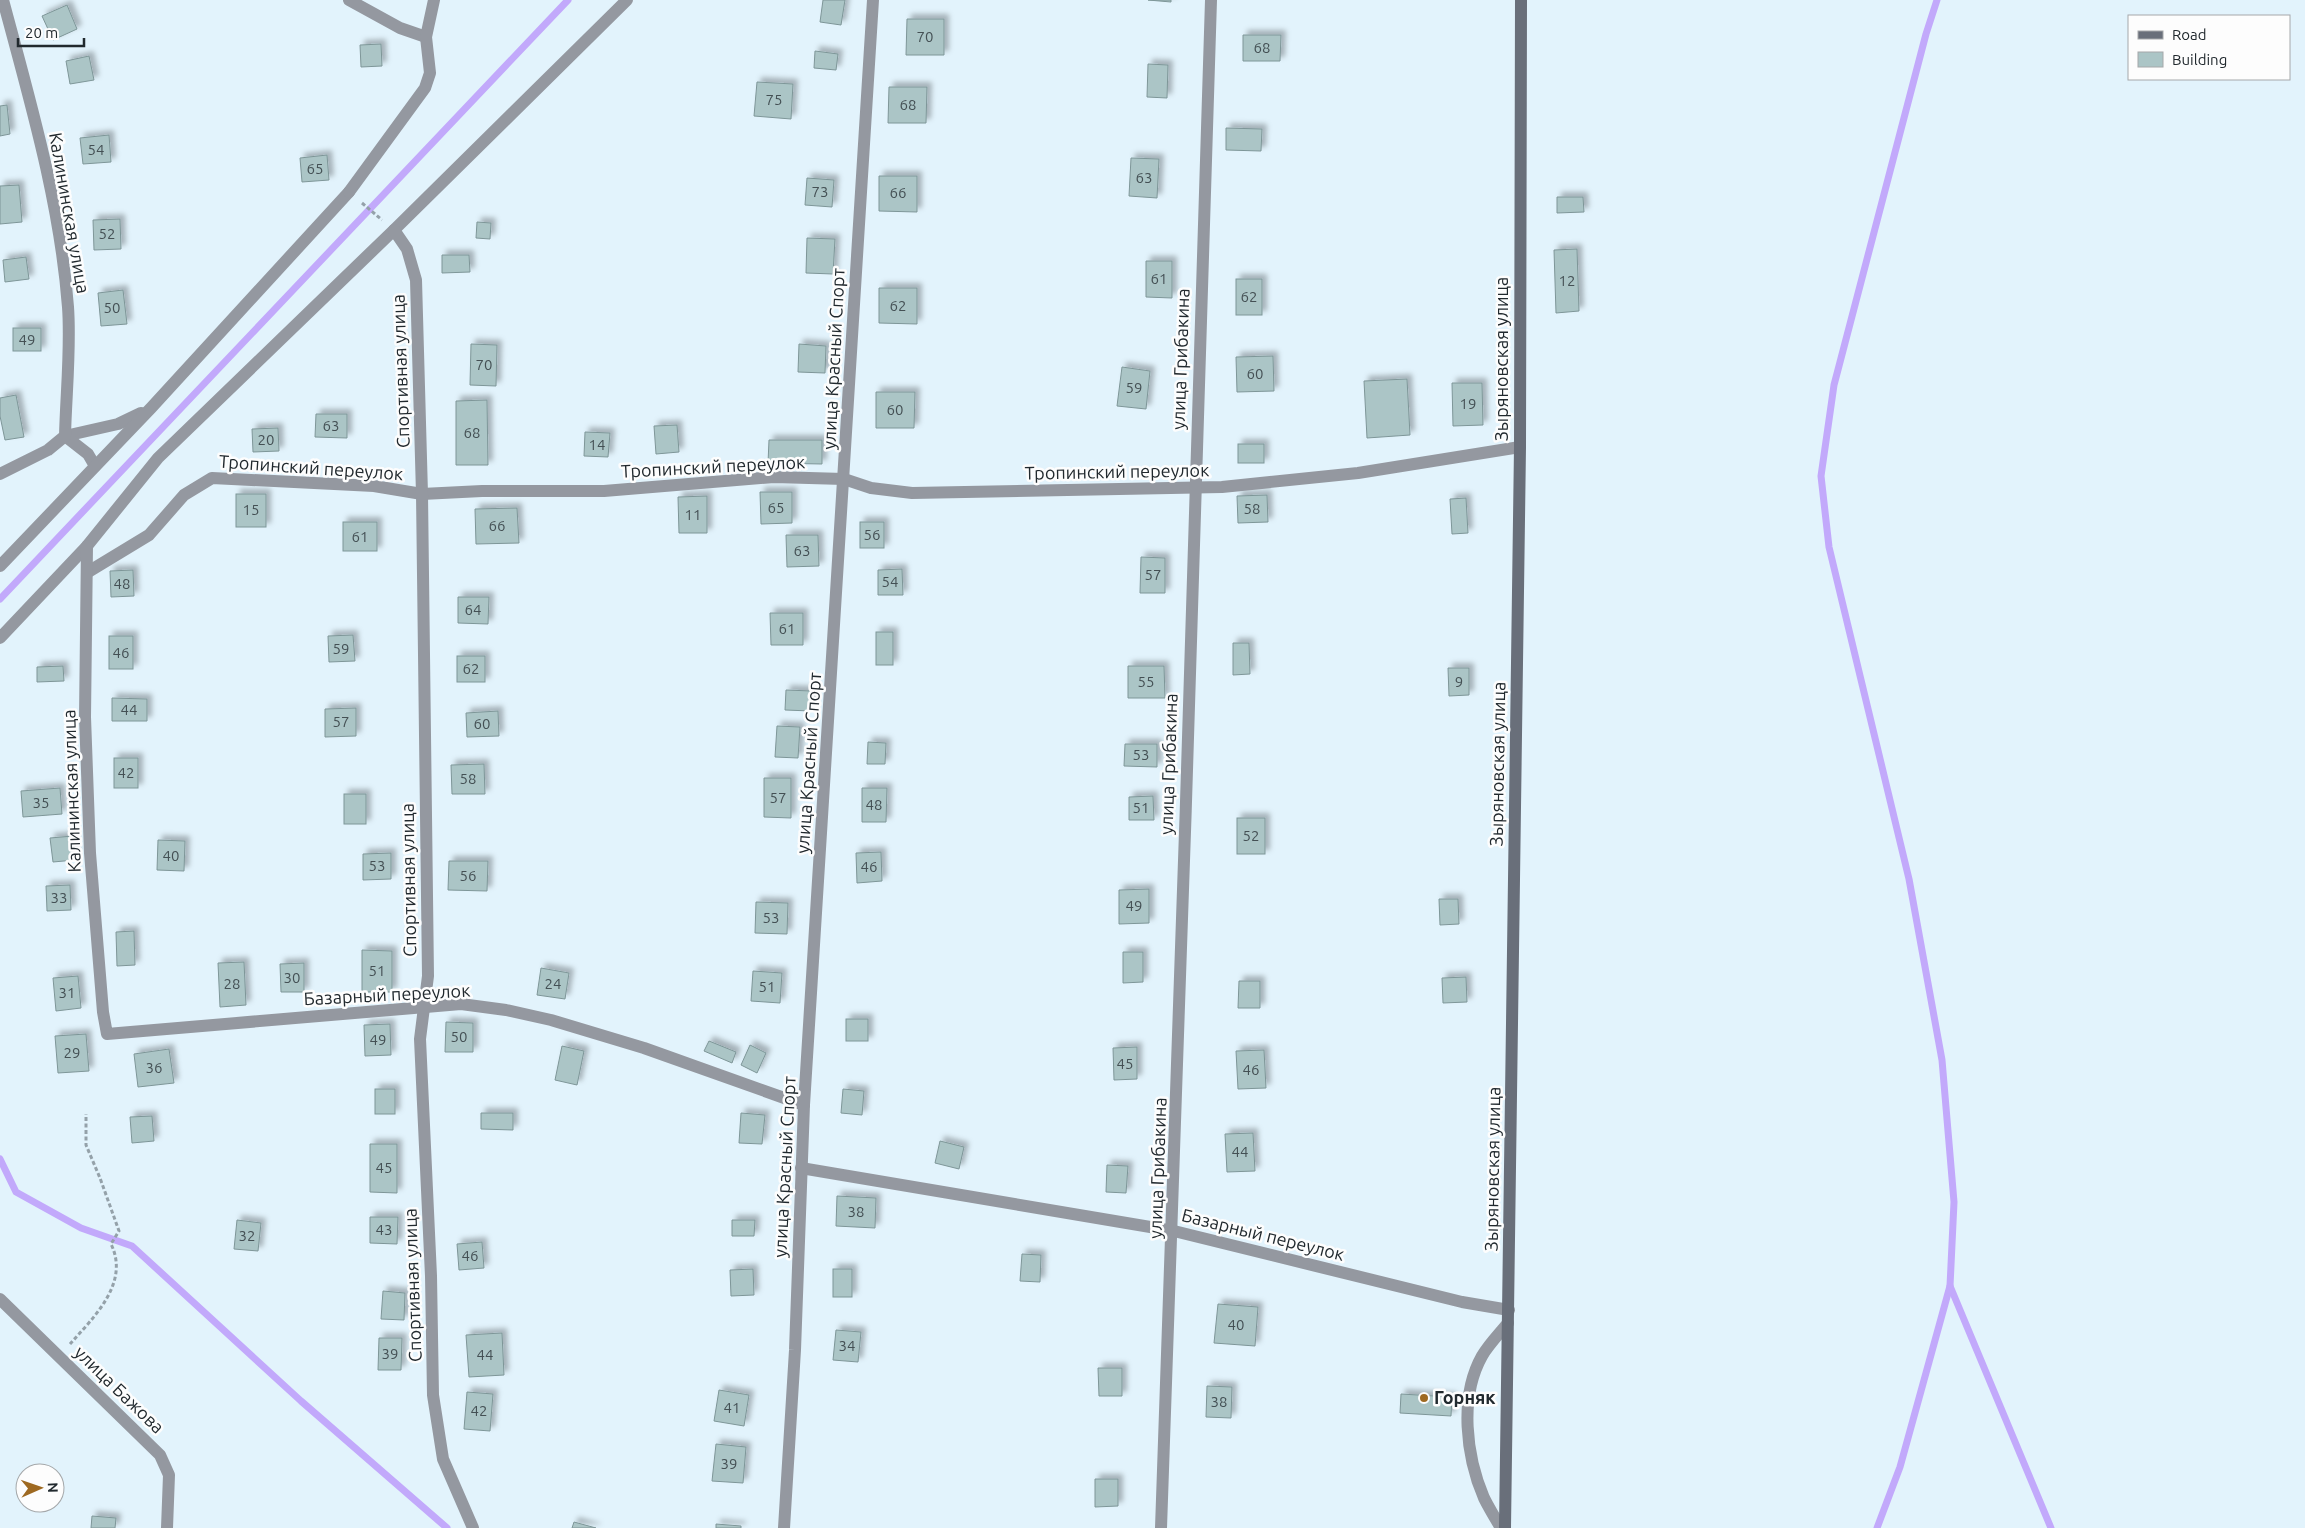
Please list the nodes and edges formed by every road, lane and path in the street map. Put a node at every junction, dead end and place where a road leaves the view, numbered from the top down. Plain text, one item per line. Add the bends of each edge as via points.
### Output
1 (2, 0) edge
2 (348, 0) edge
3 (434, 0) edge
4 (627, 0) edge
5 (873, 0) edge
6 (1211, 0) edge
7 (1521, 0) edge
8 (426, 37) junction
9 (362, 203) dead end
10 (381, 219) dead end
11 (394, 230) junction
12 (152, 408) junction
13 (65, 436) junction
14 (1520, 447) junction
15 (94, 466) junction
16 (0, 474) edge
17 (844, 479) junction
18 (1194, 489) junction
19 (422, 494) junction
20 (87, 546) junction
21 (0, 566) edge
22 (88, 572) junction
23 (0, 638) edge
24 (425, 1008) junction
25 (107, 1034) joint
26 (804, 1105) junction
27 (86, 1114) dead end
28 (801, 1168) junction
29 (1174, 1231) junction
30 (0, 1299) edge
31 (1508, 1316) junction
32 (59, 1357) junction
33 (168, 1528) edge
34 (472, 1528) edge
35 (784, 1528) edge
36 (1162, 1528) edge
37 (1501, 1528) edge
38 (1505, 1528) edge

1 - 13 street, Калининская улица via 54,203 68,308
2 - 8 street via 400,28
3 - 8 street
4 - 11 street
5 - 17 street, улица Красный Спорт
6 - 18 street, улица Грибакина
7 - 14 street, Зыряновская улица
8 - 12 street via 430,73 426,88 349,192
9 - 10 path
11 - 19 street, Спортивная улица via 407,249 416,280
11 - 20 street via 158,458
12 - 13 street via 118,424
12 - 15 street
13 - 15 street via 88,454
13 - 16 street via 48,450
14 - 18 street, Тропинский переулок via 1358,474
14 - 31 street, Зыряновская улица
15 - 21 street
17 - 18 street, Тропинский переулок via 871,488 912,493
17 - 19 street, Тропинский переулок via 774,477 604,491
17 - 26 street, улица Красный Спорт
18 - 29 street, улица Грибакина
19 - 22 street, Тропинский переулок via 374,486 212,478 184,495 149,535
19 - 24 street, Спортивная улица via 428,976
20 - 22 street, Калининская улица
20 - 23 street
22 - 25 street, Калининская улица via 85,717 90,853
24 - 25 street, Базарный переулок
24 - 26 street, Базарный переулок via 461,1004 551,1020 644,1048
24 - 34 street, Спортивная улица via 420,1039 433,1395 443,1458
26 - 28 street, улица Красный Спорт
27 - 32 path via 86,1145 119,1231 111,1244 117,1267 112,1290 101,1310
28 - 29 street, Базарный переулок
28 - 35 street, улица Красный Спорт via 795,1350
29 - 31 street, Базарный переулок
29 - 36 street, улица Грибакина
30 - 32 street, улица Бажова
31 - 37 street via 1482,1356 1471,1382 1467,1416 1472,1459 1484,1497
31 - 38 street, Зыряновская улица
32 - 33 street, улица Бажова via 160,1455 169,1475

